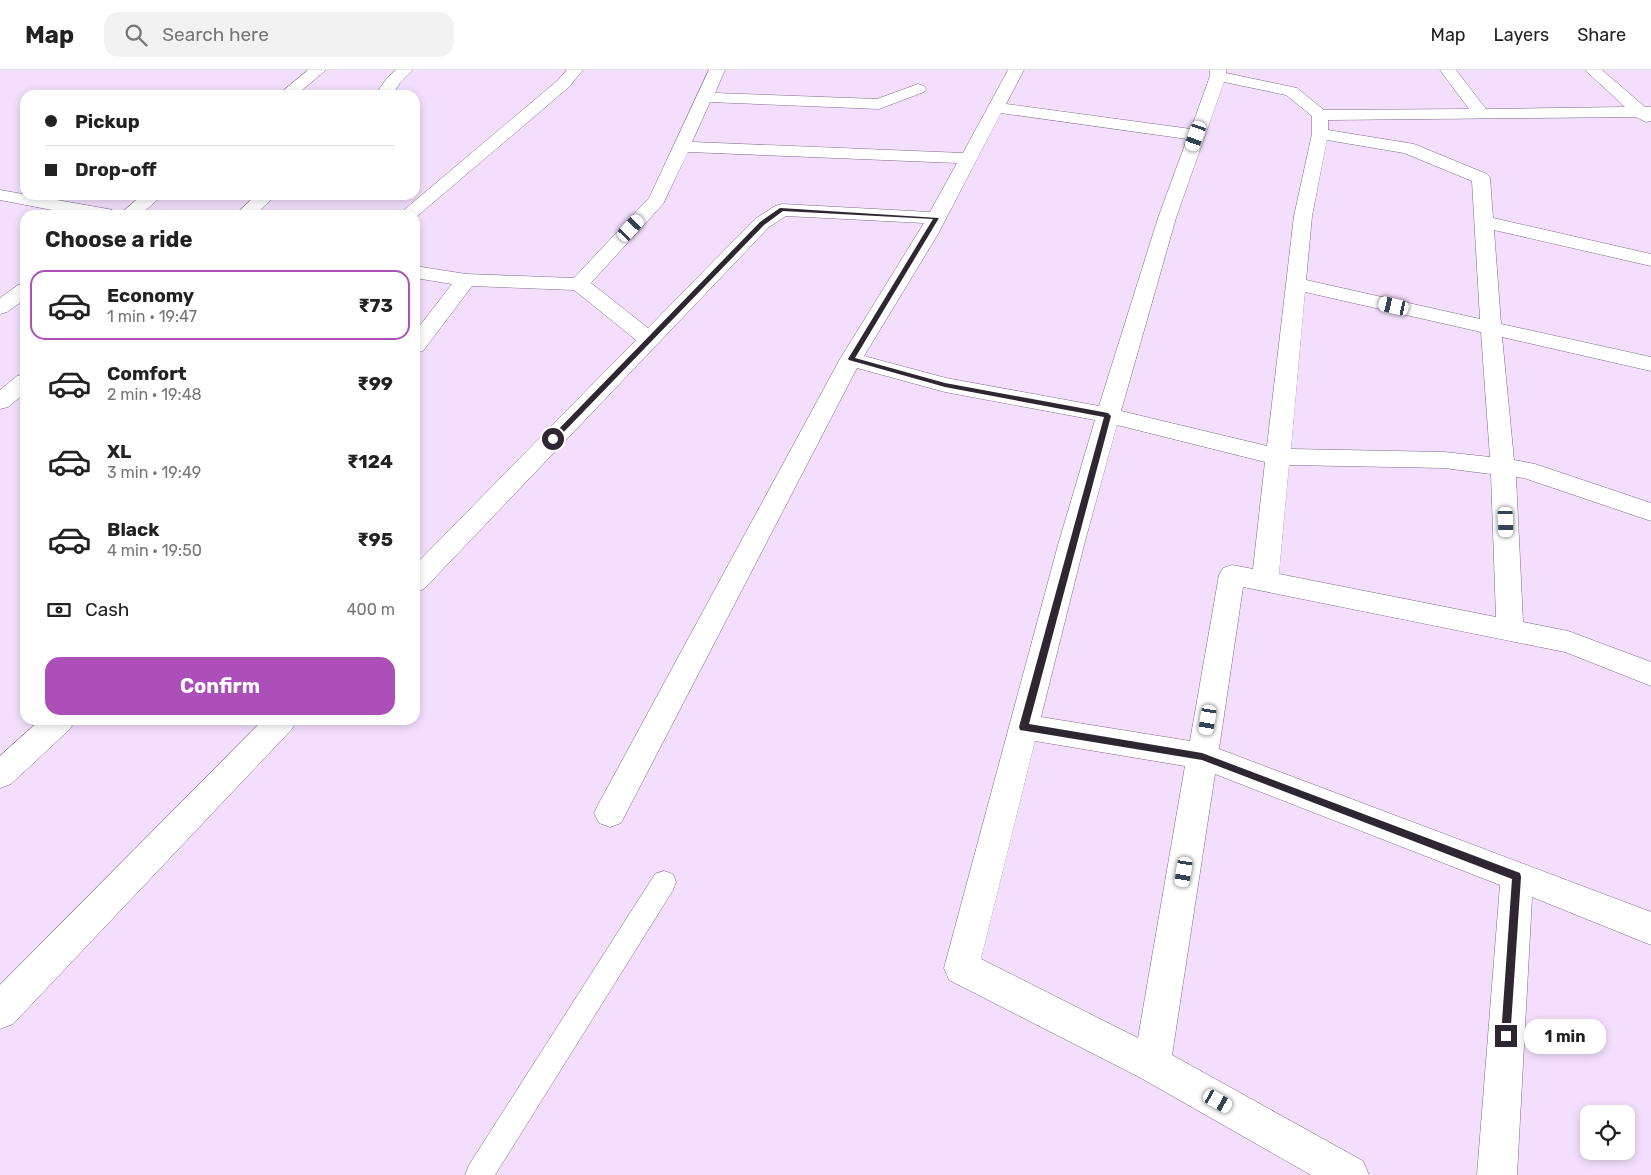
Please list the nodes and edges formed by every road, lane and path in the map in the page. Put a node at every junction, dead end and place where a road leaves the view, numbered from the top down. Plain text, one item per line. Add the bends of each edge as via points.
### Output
1 (318, 70) edge
2 (405, 70) edge
3 (575, 70) edge
4 (716, 70) edge
5 (1016, 70) edge
6 (1448, 70) edge
7 (1593, 70) edge
8 (1218, 73) edge
9 (918, 89) dead end
10 (292, 90) edge
11 (388, 90) edge
12 (704, 96) junction
13 (996, 107) junction
14 (1482, 114) junction
15 (1647, 115) edge
16 (1320, 124) junction
17 (1196, 136) junction
18 (681, 147) junction
19 (968, 158) junction
20 (0, 195) edge
21 (20, 199) edge
22 (27, 200) edge
23 (148, 200) edge
24 (261, 200) edge
25 (81, 210) edge
26 (134, 210) edge
27 (250, 210) edge
28 (413, 210) edge
29 (936, 218) junction
30 (1484, 222) junction
31 (1651, 260) edge
32 (420, 273) edge
33 (466, 280) junction
34 (579, 284) junction
35 (1297, 284) junction
36 (20, 294) edge
37 (0, 308) edge
38 (1491, 328) junction
39 (420, 340) edge
40 (649, 340) junction
41 (851, 359) junction
42 (1651, 364) edge
43 (20, 385) edge
44 (0, 402) edge
45 (1108, 416) junction
46 (1278, 458) junction
47 (1503, 468) junction
48 (1651, 512) edge
49 (420, 577) edge
50 (1265, 582) junction
51 (1510, 631) junction
52 (1651, 674) edge
53 (55, 725) edge
54 (277, 725) edge
55 (1023, 727) junction
56 (1202, 756) junction
57 (0, 775) edge
58 (610, 812) dead end
59 (1517, 877) junction
60 (664, 882) dead end
61 (1651, 930) edge
62 (0, 1011) edge
63 (1152, 1064) junction
64 (479, 1175) edge
65 (1349, 1175) edge
66 (1497, 1175) edge

1 - 10 street
2 - 11 street via 392,81
3 - 28 street via 563,84
4 - 12 street
5 - 13 street
6 - 14 street
7 - 15 street
8 - 16 street via 1291,91
8 - 17 street
9 - 12 street via 879,104
12 - 18 street
13 - 17 street
13 - 19 street
14 - 15 street
14 - 16 street
16 - 30 street via 1408,148 1481,178
16 - 35 street via 1304,216
17 - 45 street
18 - 19 street
18 - 34 street via 657,200
19 - 29 street
20 - 21 street
22 - 25 street
23 - 26 street
24 - 27 street
29 - 40 street via 782,210 762,223
29 - 41 street
30 - 31 street
30 - 38 street
32 - 33 street
33 - 34 street
33 - 39 street
34 - 40 street
35 - 38 street
35 - 46 street
36 - 37 street
38 - 42 street
38 - 47 street
40 - 49 street
41 - 45 street via 945,385
41 - 58 street
43 - 44 street
45 - 46 street
45 - 55 street
46 - 47 street via 1444,460
46 - 50 street
47 - 48 street via 1526,470
47 - 51 street
50 - 51 street
50 - 56 street via 1232,576
51 - 52 street via 1568,642
53 - 57 street
54 - 62 street
55 - 56 street
55 - 63 street via 961,968
56 - 59 street
56 - 63 street
59 - 61 street
59 - 66 street
60 - 64 lane
63 - 65 street

